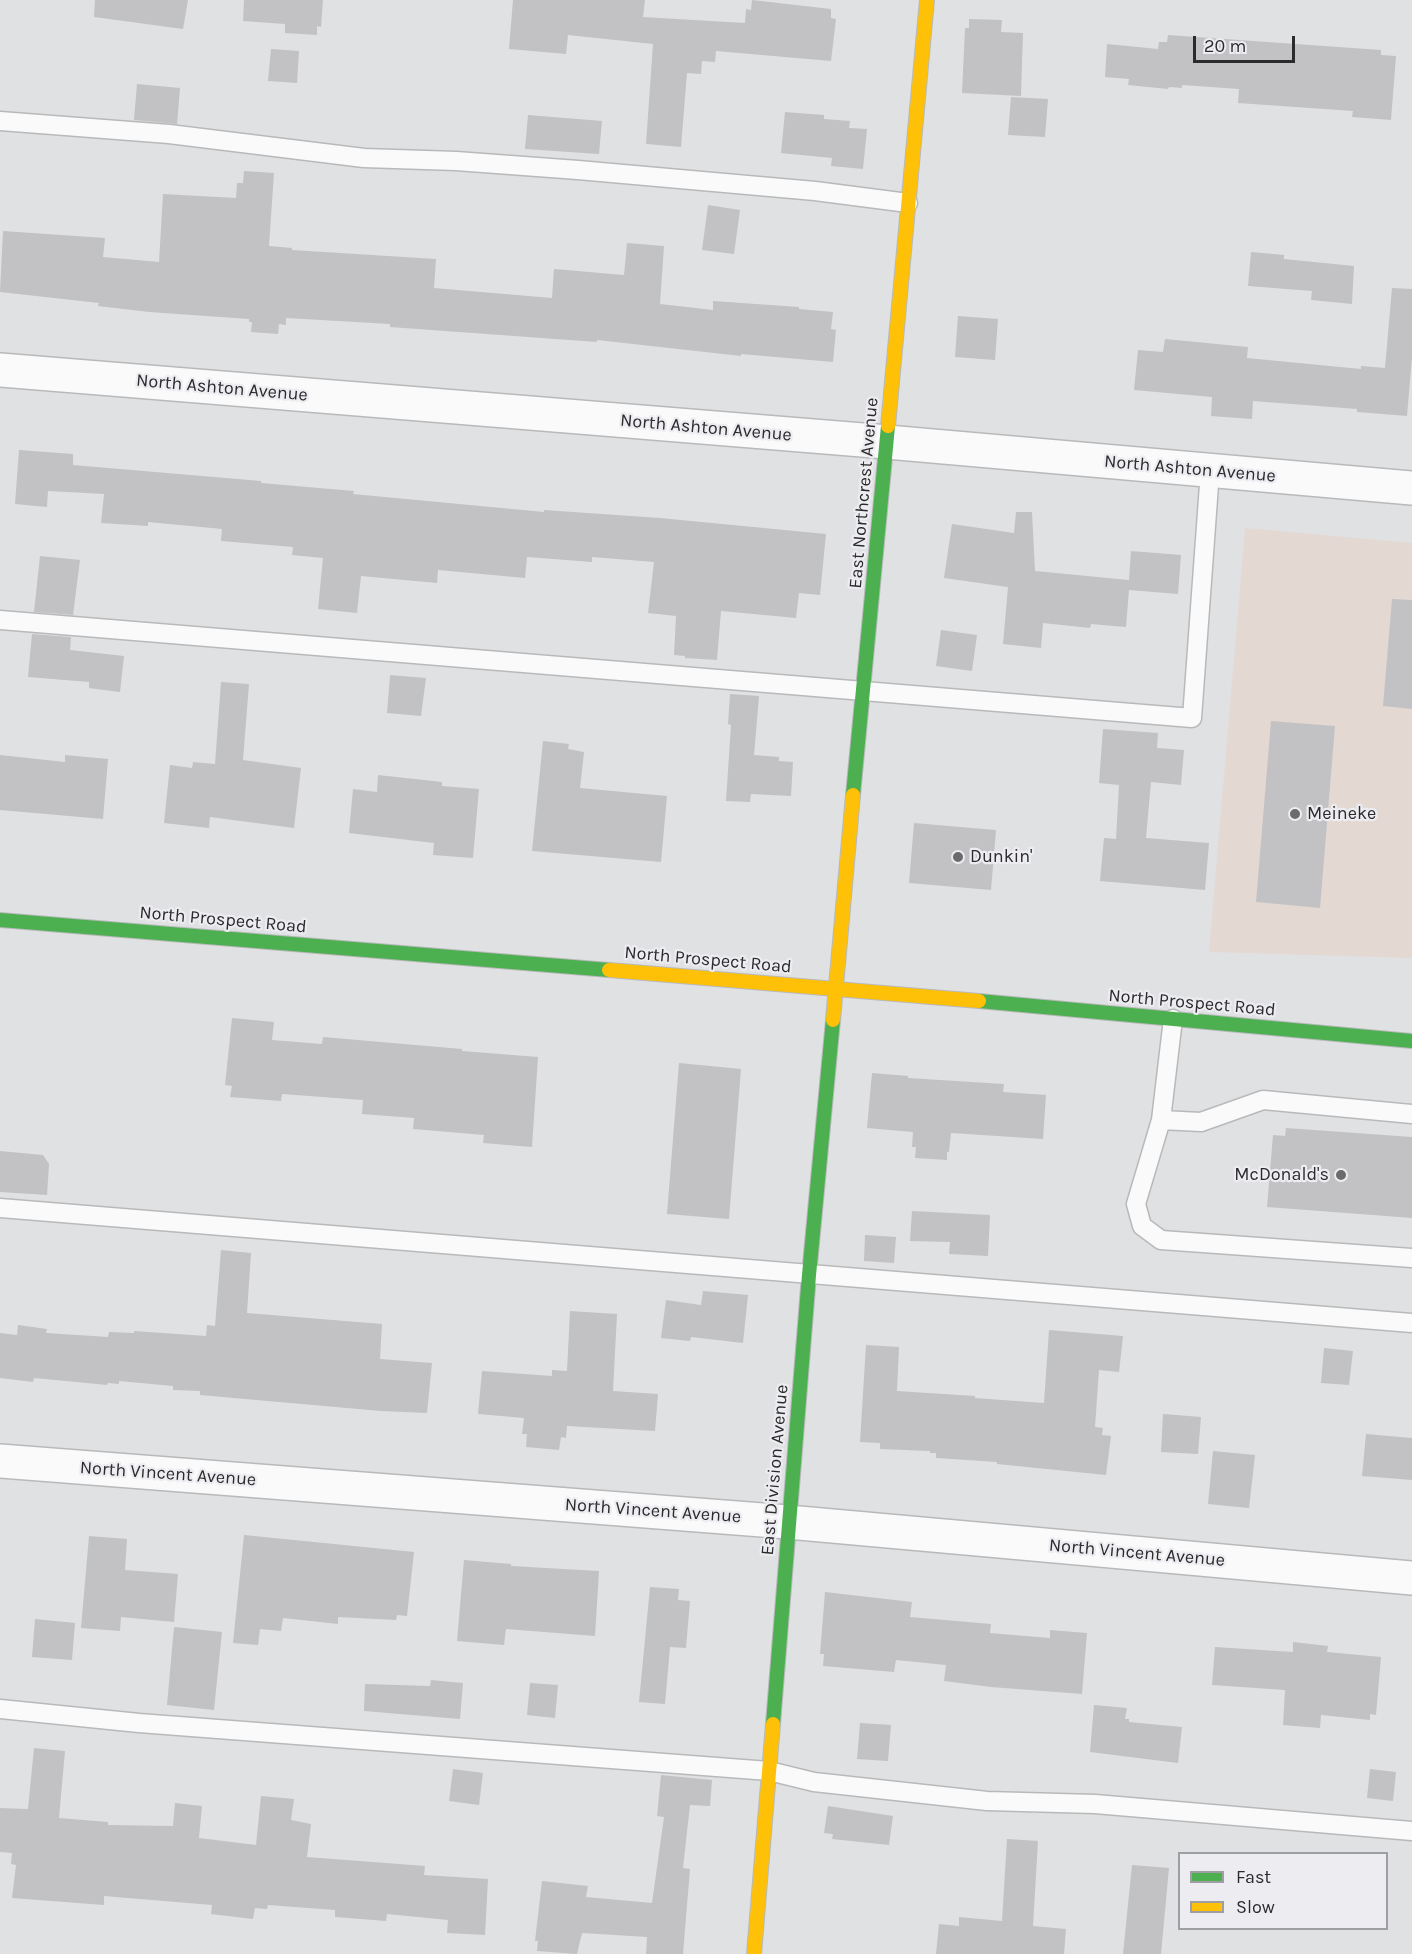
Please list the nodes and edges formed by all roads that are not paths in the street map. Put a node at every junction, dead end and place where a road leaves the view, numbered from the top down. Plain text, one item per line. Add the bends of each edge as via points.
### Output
1 (927, 0) edge
2 (0, 121) edge
3 (908, 203) junction
4 (0, 370) edge
5 (887, 442) junction
6 (1210, 471) junction
7 (1412, 488) edge
8 (0, 620) edge
9 (863, 692) junction
10 (0, 920) edge
11 (835, 988) junction
12 (1173, 1019) junction
13 (1412, 1041) edge
14 (1412, 1114) edge
15 (1161, 1120) junction
16 (0, 1208) edge
17 (1412, 1258) edge
18 (809, 1275) junction
19 (1412, 1323) edge
20 (0, 1461) edge
21 (788, 1522) junction
22 (1412, 1578) edge
23 (0, 1709) edge
24 (769, 1771) junction
25 (1412, 1831) edge
26 (754, 1954) edge

1 - 3 street, East Northcrest Avenue
2 - 3 lane via 169,134 364,158 578,170
3 - 5 street, East Northcrest Avenue
4 - 5 street, North Ashton Avenue
5 - 6 street, North Ashton Avenue
5 - 9 street, East Northcrest Avenue
6 - 7 street, North Ashton Avenue
6 - 9 lane via 1192,718
8 - 9 lane
9 - 11 street, East Northcrest Avenue
10 - 11 street, North Prospect Road
11 - 12 street, North Prospect Road
11 - 18 street, East Division Avenue
12 - 13 street, North Prospect Road
12 - 15 lane
14 - 15 lane via 1263,1100 1201,1122
15 - 17 lane via 1136,1204 1142,1226 1161,1240
16 - 18 lane
18 - 19 lane
18 - 21 street, East Division Avenue
20 - 21 street, North Vincent Avenue
21 - 22 street, North Vincent Avenue
21 - 24 street, East Division Avenue
23 - 24 lane
24 - 25 lane via 814,1782 987,1801 1095,1804
24 - 26 street, East Division Avenue

